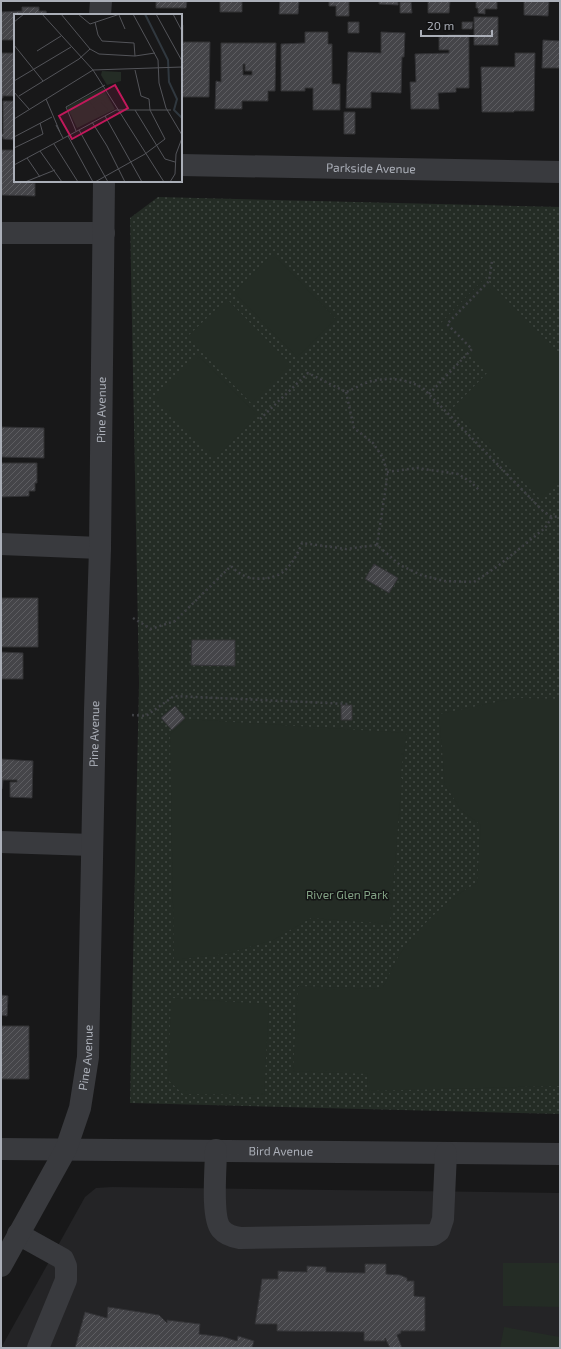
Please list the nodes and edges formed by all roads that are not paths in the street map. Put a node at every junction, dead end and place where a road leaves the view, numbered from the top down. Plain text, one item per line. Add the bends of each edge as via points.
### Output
1 (101, 1) edge
2 (100, 14) edge
3 (182, 165) edge
4 (560, 172) edge
5 (104, 182) edge
6 (1, 232) edge
7 (104, 233) junction
8 (1, 544) edge
9 (100, 548) junction
10 (1, 842) edge
11 (92, 845) junction
12 (1, 1149) edge
13 (66, 1150) junction
14 (216, 1150) junction
15 (446, 1153) junction
16 (560, 1154) edge
17 (18, 1234) junction
18 (1, 1266) edge
19 (38, 1348) edge

1 - 2 street
3 - 4 street, Parkside Avenue
5 - 7 street, Pine Avenue
6 - 7 street
7 - 9 street, Pine Avenue
8 - 9 street
9 - 11 street, Pine Avenue
10 - 11 street
11 - 13 street, Pine Avenue via 88,1057 80,1108
12 - 13 street, Bird Avenue
13 - 14 street, Bird Avenue
13 - 17 street, Pine Avenue
14 - 15 street, Bird Avenue
14 - 15 street via 216,1217 221,1229 229,1236 240,1238 432,1235 438,1231 443,1219
15 - 16 street, Bird Avenue
17 - 18 street, Pine Avenue
17 - 19 street via 63,1259 66,1266 66,1280

